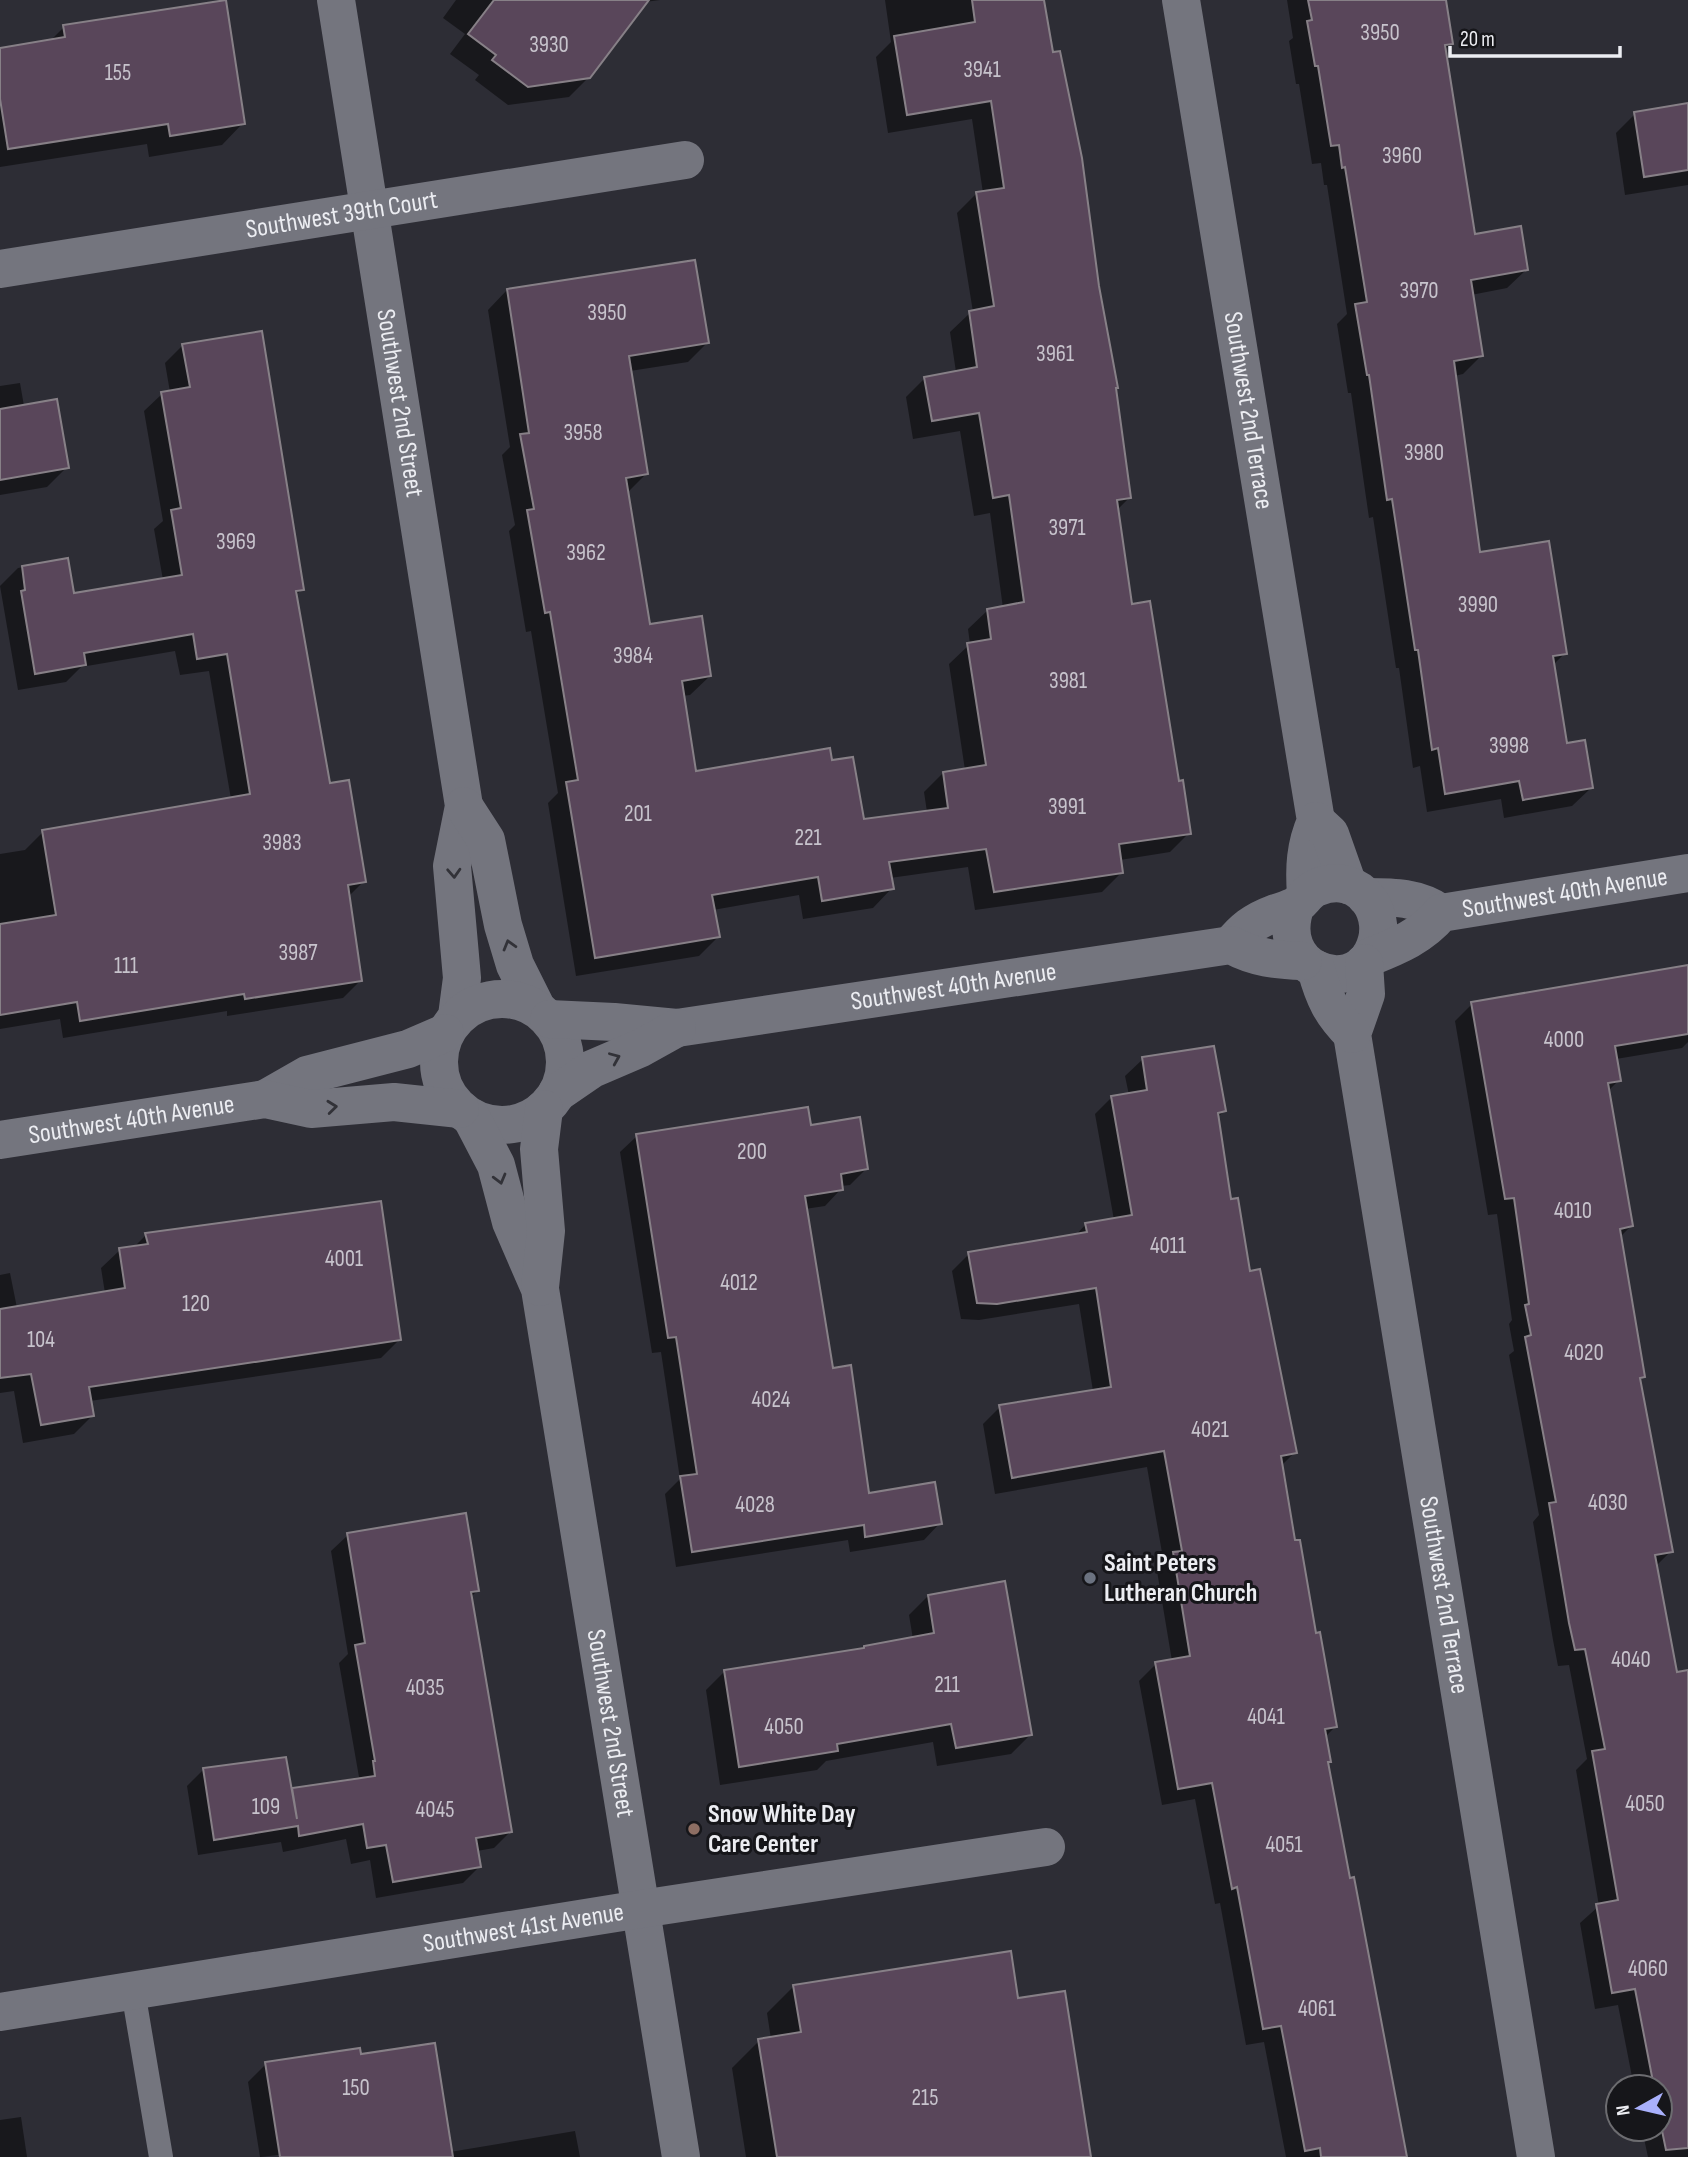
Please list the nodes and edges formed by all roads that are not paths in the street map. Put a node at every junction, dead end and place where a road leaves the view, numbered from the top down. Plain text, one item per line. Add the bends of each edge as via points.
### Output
1 (336, 0) edge
2 (1181, 0) edge
3 (685, 160) dead end
4 (369, 211) junction
5 (0, 269) edge
6 (464, 806) junction
7 (1316, 821) junction
8 (1688, 873) edge
9 (1357, 891) junction
10 (1301, 900) junction
11 (1441, 913) junction
12 (1231, 945) junction
13 (1367, 960) junction
14 (1310, 965) junction
15 (542, 1013) junction
16 (451, 1024) junction
17 (677, 1028) junction
18 (1352, 1034) junction
19 (265, 1099) junction
20 (551, 1101) junction
21 (465, 1113) junction
22 (0, 1140) edge
23 (540, 1289) junction
24 (1046, 1847) dead end
25 (642, 1909) junction
26 (133, 1991) junction
27 (0, 2012) edge
28 (161, 2157) edge
29 (681, 2157) edge
30 (1536, 2157) edge

1 - 4 street, Southwest 2nd Street
2 - 7 street, Southwest 2nd Terrace
3 - 4 street, Southwest 39th Court
4 - 5 street, Southwest 39th Court
4 - 6 street, Southwest 2nd Street
15 -> 6 street, Southwest 2nd Street via 514,965 486,840
6 -> 16 street, Southwest 2nd Street via 452,866 462,978
7 - 9 street, Southwest 2nd Terrace via 1330,834
7 - 10 street, Southwest 2nd Terrace via 1309,838
8 - 11 street, Southwest 40th Avenue
9 - 10 street, Southwest 40th Avenue via 1333,884 1318,887
9 - 11 street, Southwest 40th Avenue via 1426,902
9 - 13 street via 1378,915 1380,930
10 - 12 street, Southwest 40th Avenue via 1245,927
10 - 14 street via 1290,934
11 - 13 street, Southwest 40th Avenue via 1428,929
12 - 14 street, Southwest 40th Avenue via 1248,955
12 - 17 street, Southwest 40th Avenue
13 - 14 street, Southwest 40th Avenue via 1345,973
13 - 18 street, Southwest 2nd Terrace via 1366,994
14 - 18 street via 1335,1016
15 - 16 street, Southwest 40th Avenue via 513,999 493,998 474,1004
15 - 17 street, Southwest 40th Avenue
15 - 20 street via 559,1033 565,1053 565,1073
16 - 19 street, Southwest 40th Avenue via 408,1049 307,1075
16 - 21 street via 440,1052 440,1073 446,1093
20 -> 17 street, Southwest 40th Avenue via 592,1069
18 - 30 street, Southwest 2nd Terrace
19 -> 21 street, Southwest 40th Avenue via 311,1109 394,1102
19 - 22 street, Southwest 40th Avenue
20 - 21 street, Southwest 40th Avenue via 528,1120 509,1126 489,1124
20 - 23 street, Southwest 2nd Street via 539,1149 546,1231
21 -> 23 street, Southwest 2nd Street via 496,1165 511,1222
23 - 25 street, Southwest 2nd Street
24 - 25 street, Southwest 41st Avenue
25 - 26 street, Southwest 41st Avenue
25 - 29 street, Southwest 2nd Street
26 - 27 street, Southwest 41st Avenue
26 - 28 lane

